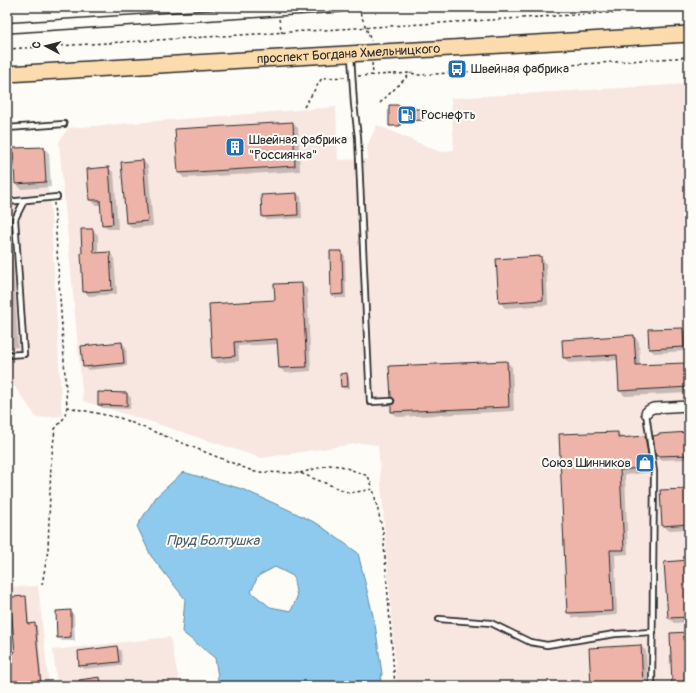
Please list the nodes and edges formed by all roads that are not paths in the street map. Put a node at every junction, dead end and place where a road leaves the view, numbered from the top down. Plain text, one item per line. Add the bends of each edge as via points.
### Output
1 (339, 7) edge
2 (7, 28) edge
3 (689, 34) edge
4 (350, 54) junction
5 (7, 74) edge
6 (64, 124) dead end
7 (7, 128) edge
8 (56, 197) road end
9 (24, 201) junction
10 (7, 202) edge
11 (7, 355) edge
12 (391, 401) dead end
13 (689, 406) edge
14 (646, 413) joint
15 (440, 619) dead end
16 (653, 632) junction
17 (652, 686) edge

1 - 2 street
3 - 4 main road, проспект Богдана Хмельницкого
4 - 5 main road, проспект Богдана Хмельницкого
4 - 12 lane via 358,137 370,402
6 - 7 lane
8 - 9 lane
9 - 10 lane
9 - 11 lane via 15,219 24,354
13 - 14 street via 653,408
14 - 16 lane via 654,472
15 - 16 lane via 490,623 530,642 547,645 615,634
16 - 17 lane

